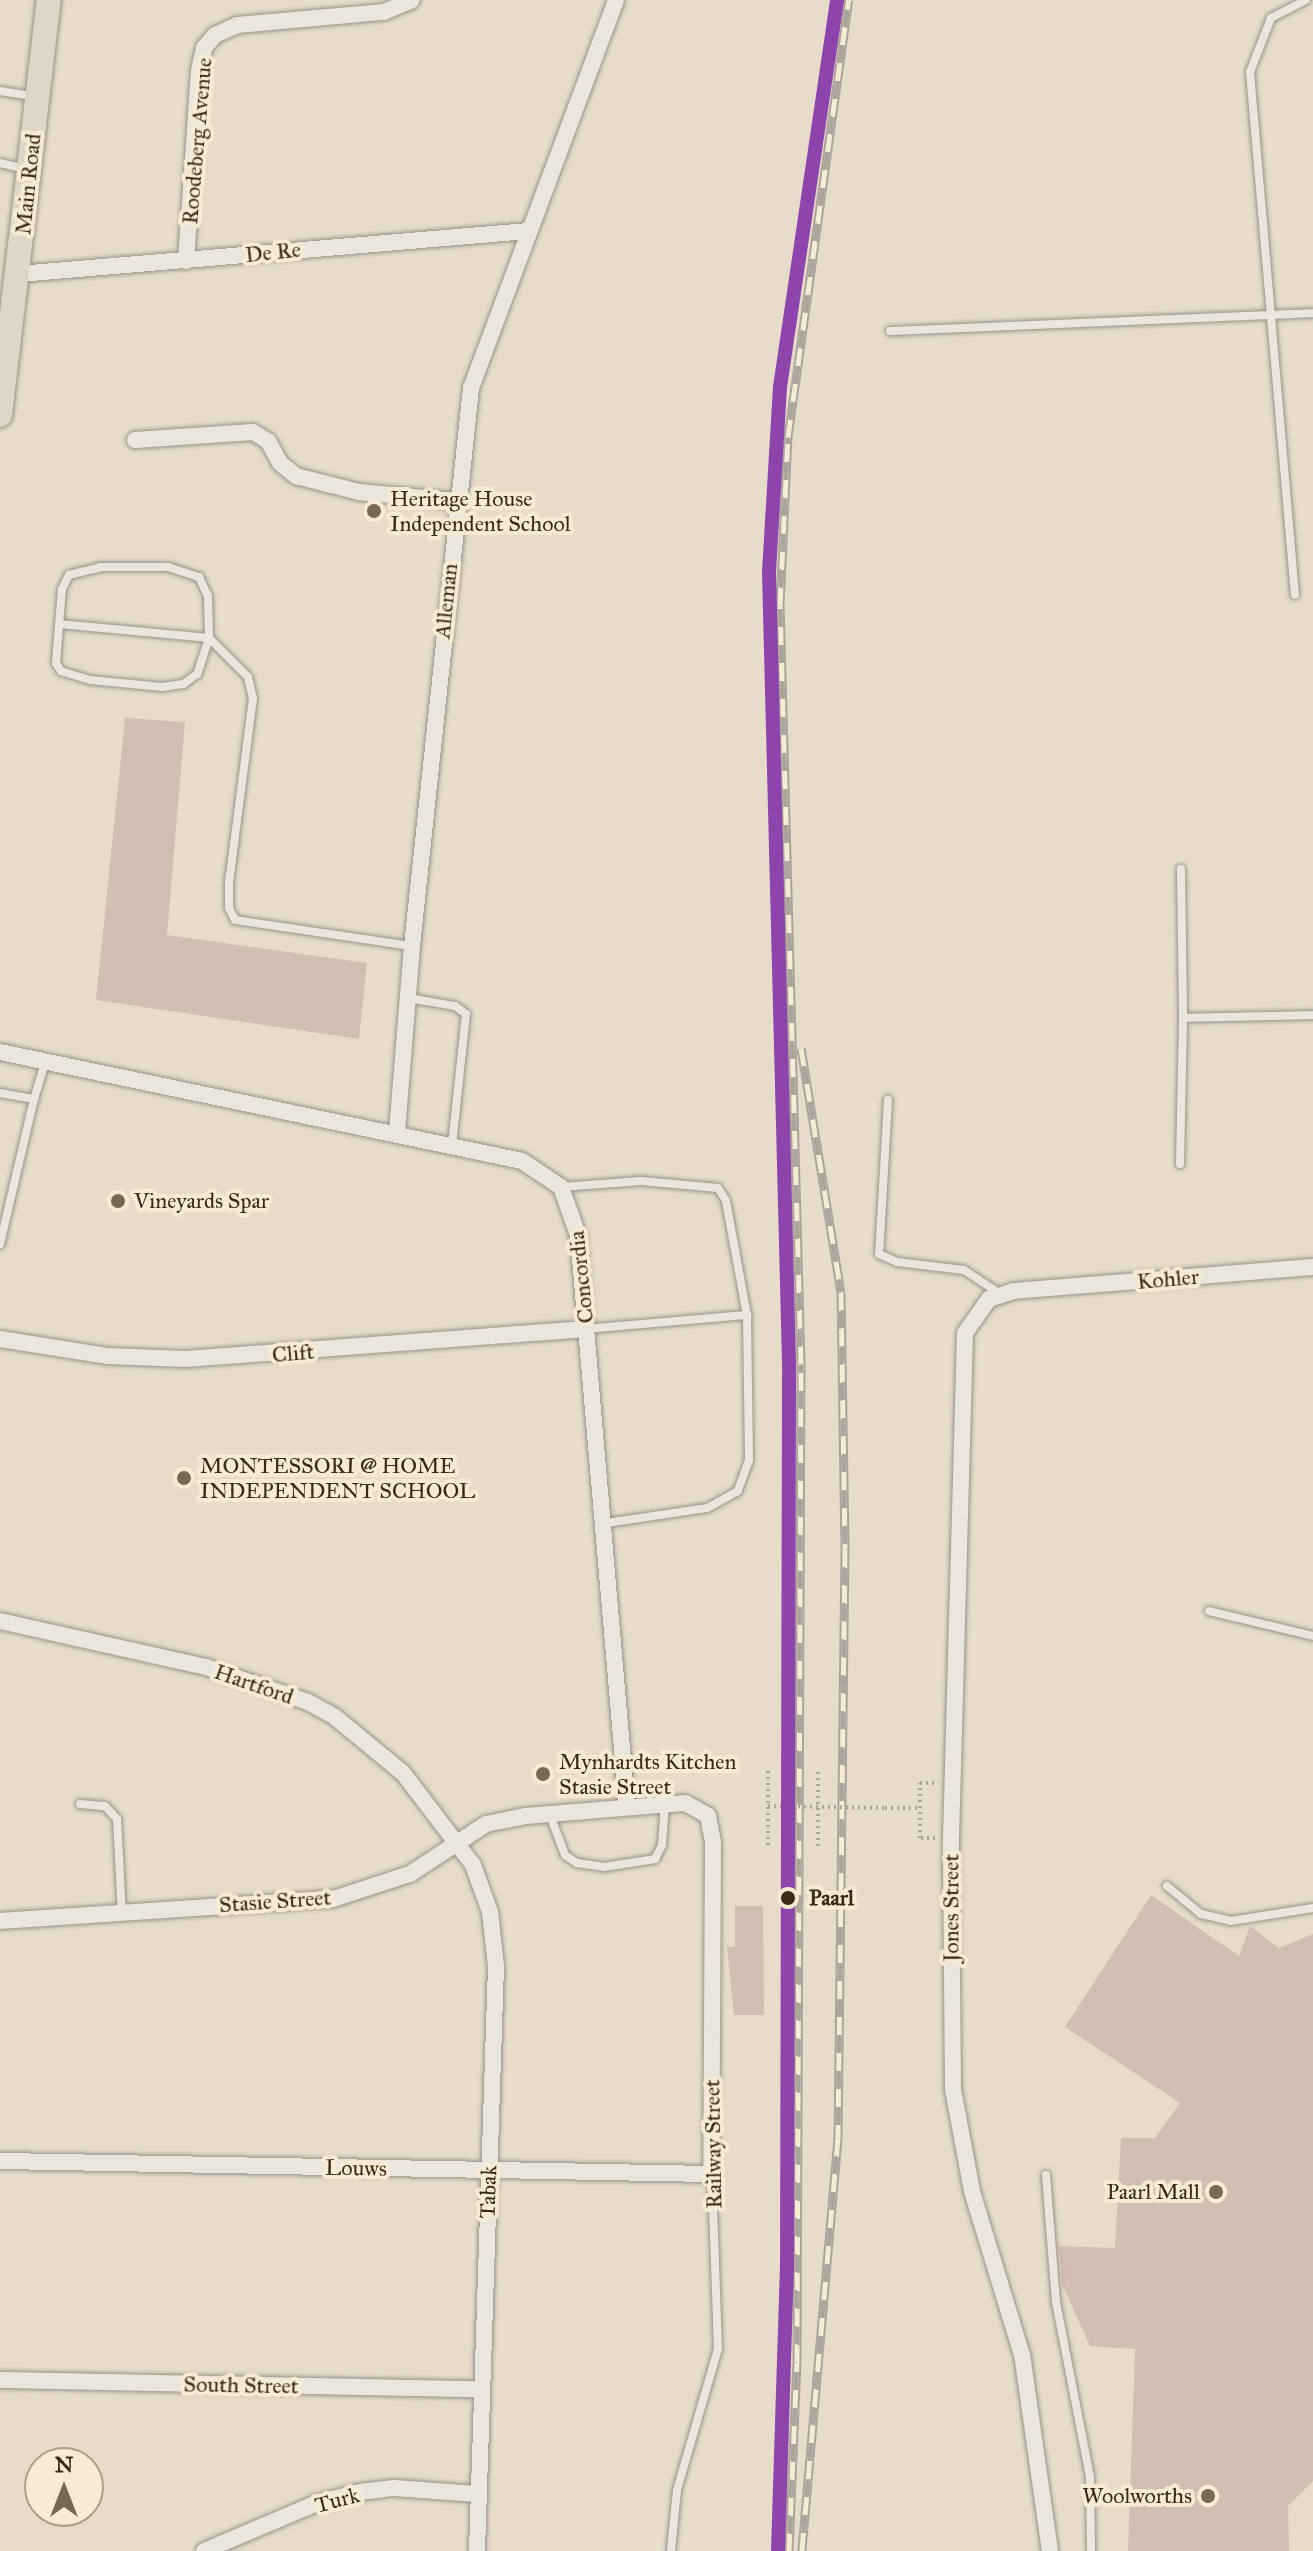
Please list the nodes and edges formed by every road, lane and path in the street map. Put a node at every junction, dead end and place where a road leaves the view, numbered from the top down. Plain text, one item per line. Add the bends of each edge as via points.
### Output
1 (48, 0) edge
2 (412, 0) edge
3 (616, 0) edge
4 (1306, 0) edge
5 (0, 91) edge
6 (36, 97) junction
7 (0, 163) edge
8 (30, 170) junction
9 (528, 231) junction
10 (186, 261) junction
11 (19, 274) junction
12 (1313, 313) edge
13 (1268, 316) junction
14 (890, 331) dead end
15 (0, 404) edge
16 (0, 415) edge
17 (135, 440) dead end
18 (456, 501) junction
19 (1295, 595) dead end
20 (59, 624) junction
21 (209, 638) junction
22 (1181, 869) dead end
23 (412, 946) junction
24 (408, 998) junction
25 (1313, 1015) edge
26 (1183, 1018) junction
27 (0, 1052) edge
28 (45, 1062) junction
29 (0, 1093) edge
30 (34, 1099) junction
31 (888, 1100) dead end
32 (397, 1132) junction
33 (452, 1144) junction
34 (1180, 1164) dead end
35 (561, 1187) junction
36 (0, 1244) edge
37 (1313, 1267) edge
38 (1000, 1294) junction
39 (747, 1315) junction
40 (586, 1329) junction
41 (0, 1339) edge
42 (607, 1523) junction
43 (1209, 1611) dead end
44 (0, 1621) edge
45 (1313, 1636) edge
46 (818, 1769) dead end
47 (768, 1770) dead end
48 (952, 1783) junction
49 (665, 1803) junction
50 (80, 1804) dead end
51 (627, 1806) junction
52 (768, 1806) junction
53 (818, 1807) junction
54 (920, 1808) junction
55 (550, 1814) junction
56 (951, 1838) junction
57 (457, 1840) junction
58 (768, 1845) dead end
59 (818, 1846) dead end
60 (1167, 1886) dead end
61 (1313, 1908) edge
62 (122, 1913) junction
63 (0, 1921) edge
64 (0, 2161) edge
65 (489, 2170) junction
66 (711, 2174) junction
67 (1046, 2175) dead end
68 (0, 2380) edge
69 (481, 2389) junction
70 (477, 2494) junction
71 (204, 2551) edge
72 (477, 2551) edge
73 (671, 2551) edge
74 (1050, 2551) edge
75 (1091, 2551) edge

1 - 6 main road, Main Road
2 - 10 street, Roodeberg Avenue via 384,12 237,25 215,35 204,48 199,70
3 - 9 street, Alleman
4 - 13 lane via 1271,18 1250,72
5 - 6 lane
6 - 8 main road, Main Road
7 - 8 lane
8 - 11 main road, Main Road
9 - 10 street, De Re
9 - 18 street, Alleman via 474,370
10 - 11 street, De Re
11 - 15 main road, Main Road
12 - 13 lane
13 - 14 lane
13 - 19 lane
15 - 16 main road, Main Road
17 - 18 street via 253,432 268,441 280,463 296,476 359,492
18 - 23 street, Alleman
20 - 21 lane
20 - 21 lane via 56,663 61,671 119,683 183,684 202,667
20 - 21 lane via 62,589 75,570 168,567 193,573 204,583
21 - 23 lane via 240,667 253,688 229,884 235,920
22 - 26 lane
23 - 24 street, Alleman
24 - 32 street, Alleman
24 - 33 lane via 455,1006 466,1014
25 - 26 lane
26 - 34 lane
27 - 28 street
28 - 30 lane
28 - 32 street
29 - 30 lane
30 - 36 lane
31 - 38 lane via 879,1254 902,1263 954,1267
32 - 33 street
33 - 35 street via 522,1161
35 - 39 lane via 641,1181 718,1188 729,1212
35 - 40 street, Concordia via 578,1235
37 - 38 street, Kohler
38 - 48 street, Jones Street via 970,1321 963,1347
39 - 40 lane
39 - 42 lane via 749,1460 738,1491 707,1508
40 - 41 street, Clift via 186,1359 107,1356
40 - 42 street, Concordia
42 - 51 street, Concordia
43 - 45 lane
44 - 57 street, Hartford via 206,1667 308,1702 335,1717 403,1773
46 - 53 path
47 - 52 path
48 - 54 path via 920,1783
48 - 56 street, Jones Street
49 - 51 street, Railway Street
49 - 55 lane via 660,1854 604,1867 577,1863 565,1855
49 - 66 street, Railway Street via 702,1810 713,1842
50 - 62 lane via 105,1806 117,1819
51 - 55 street, Stasie Street
52 - 53 path, bridge
52 - 58 path
53 - 54 path, bridge
53 - 59 path
54 - 56 path via 920,1838
55 - 57 street, Stasie Street via 486,1824
56 - 74 street, Jones Street via 956,2111 972,2191 1022,2355
57 - 62 street, Stasie Street via 410,1874 333,1899
57 - 65 street, Tabak via 480,1882 495,1942
60 - 61 lane via 1190,1907 1217,1919 1274,1918
62 - 63 street, Stasie Street
64 - 65 street, Louws
65 - 66 street, Louws
65 - 69 street, Tabak
66 - 73 lane, Railway Street via 718,2349 677,2490
67 - 75 lane via 1060,2329 1088,2463
68 - 69 street, South Street
69 - 70 street, Tabak
70 - 71 street, Turk via 394,2488 360,2492 317,2503
70 - 72 street, Tabak

